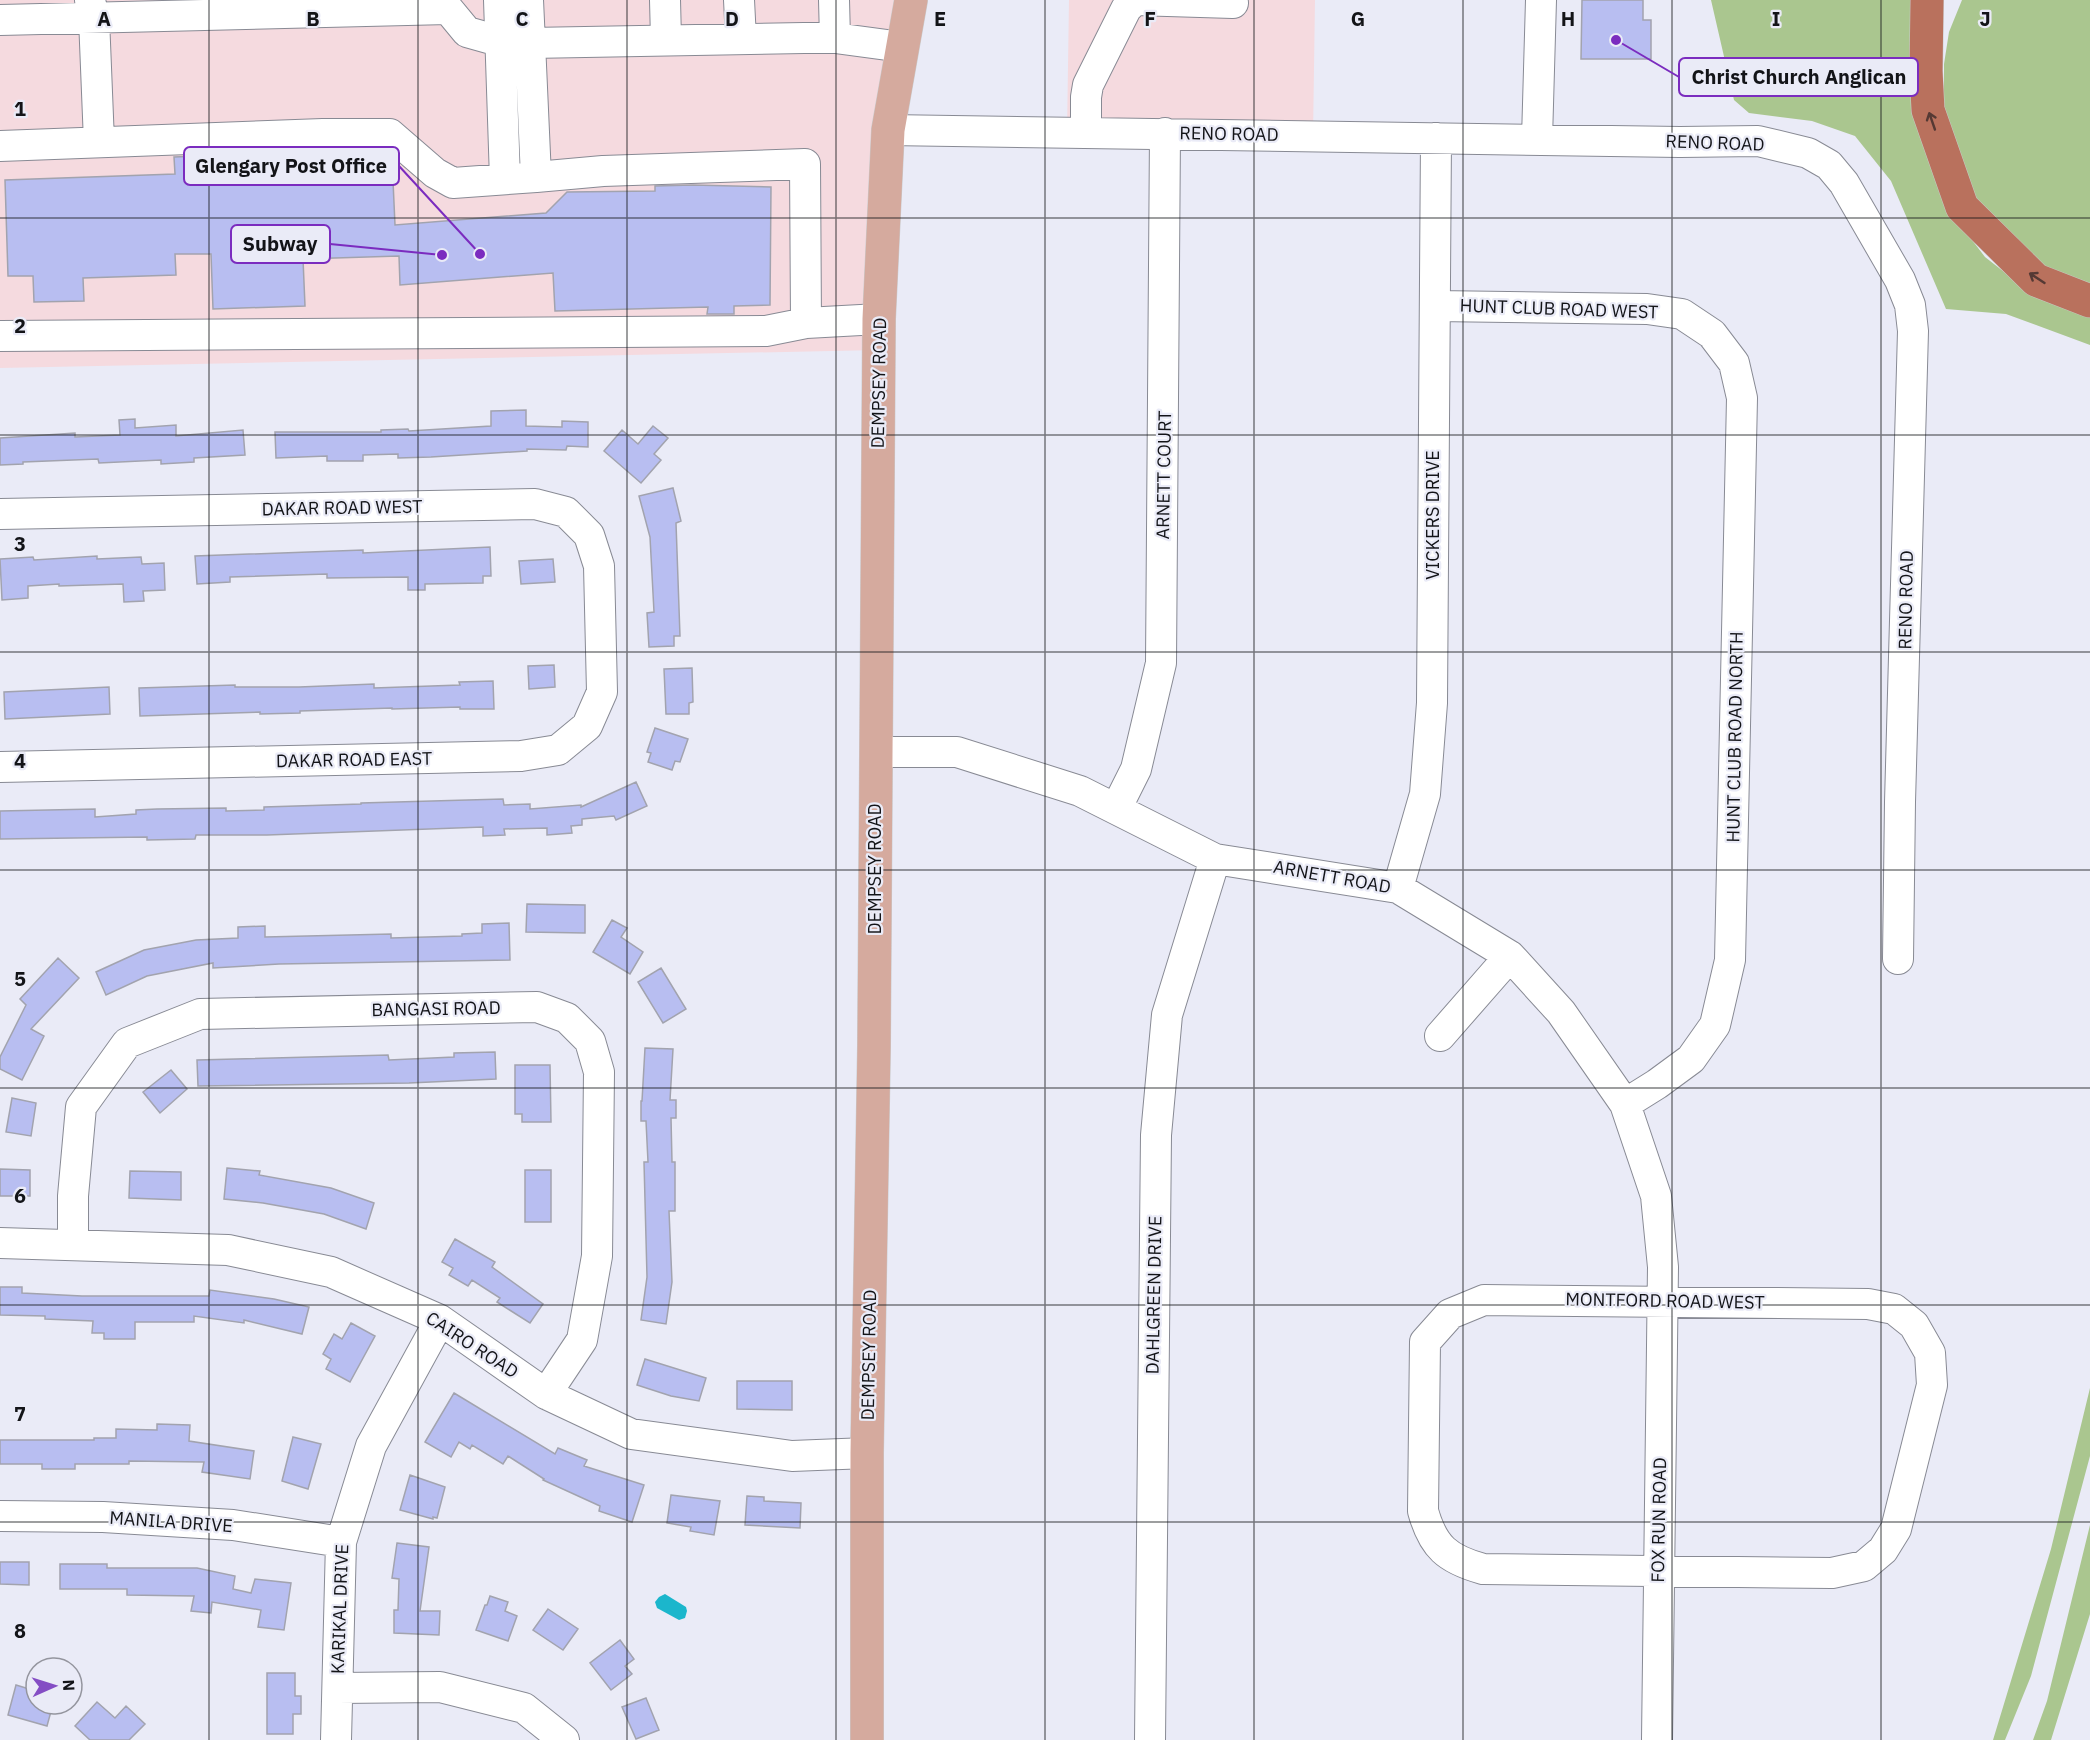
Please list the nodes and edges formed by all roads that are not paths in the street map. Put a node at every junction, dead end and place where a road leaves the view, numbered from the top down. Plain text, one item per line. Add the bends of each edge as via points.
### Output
1 (498, 0) edge
2 (528, 0) edge
3 (665, 0) edge
4 (739, 0) edge
5 (834, 0) edge
6 (911, 0) edge
7 (1541, 0) edge
8 (1927, 0) edge
9 (1944, 0) edge
10 (1233, 3) dead end
11 (332, 6) edge
12 (260, 7) edge
13 (157, 8) edge
14 (92, 9) edge
15 (18, 13) edge
16 (836, 38) junction
17 (666, 39) junction
18 (741, 39) junction
19 (499, 41) junction
20 (530, 42) junction
21 (902, 47) junction
22 (1926, 71) junction
23 (888, 130) junction
24 (1086, 133) junction
25 (1165, 133) junction
26 (1436, 138) junction
27 (1537, 140) junction
28 (99, 142) junction
29 (0, 146) edge
30 (536, 177) junction
31 (505, 179) junction
32 (2090, 301) edge
33 (1436, 306) junction
34 (879, 319) junction
35 (806, 323) junction
36 (1712, 334) joint
37 (0, 336) edge
38 (0, 514) edge
39 (600, 617) joint
40 (876, 752) junction
41 (0, 767) edge
42 (1116, 809) junction
43 (1215, 859) junction
44 (1398, 888) junction
45 (1510, 956) junction
46 (1899, 959) dead end
47 (1440, 1036) dead end
48 (1625, 1104) junction
49 (0, 1243) edge
50 (73, 1244) junction
51 (1663, 1301) junction
52 (440, 1320) junction
53 (546, 1394) junction
54 (867, 1453) junction
55 (0, 1516) edge
56 (341, 1542) junction
57 (1658, 1570) junction
58 (338, 1688) junction
59 (336, 1740) edge
60 (564, 1740) edge
61 (867, 1740) edge
62 (1150, 1740) edge
63 (1657, 1740) edge

1 - 19 street
2 - 20 street
3 - 17 street
4 - 18 street
5 - 16 street
6 - 21 main road, DEMPSEY ROAD
7 - 27 street
8 - 22 highway
9 - 22 highway
10 - 24 street via 1131,3 1088,85
11 - 12 street
11 - 19 street via 448,9 467,32
12 - 13 street
13 - 14 street
14 - 15 street
14 - 28 street
16 - 18 street
16 - 21 street
17 - 18 street
17 - 20 street
19 - 20 street
19 - 31 street
20 - 30 street
21 - 23 main road, DEMPSEY ROAD
32 -> 22 highway via 2036,280 1962,207 1928,110
23 - 24 street, RENO ROAD
23 - 34 main road, DEMPSEY ROAD
24 - 25 street, RENO ROAD
25 - 26 street, RENO ROAD
25 - 42 street, ARNETT COURT via 1161,663 1136,770
26 - 27 street, RENO ROAD
26 - 33 street, VICKERS DRIVE
27 - 46 street, RENO ROAD via 1758,141 1808,153 1829,165 1844,183 1900,280 1911,305 1913,331
28 - 29 street
28 - 31 street via 390,134 435,173 453,183
30 - 31 street
30 - 35 street via 805,164
33 - 36 street, HUNT CLUB ROAD WEST via 1647,309 1682,314
33 - 44 street, VICKERS DRIVE via 1432,703 1425,794
34 - 35 street
34 - 40 main road, DEMPSEY ROAD
35 - 37 street via 766,332
36 - 48 street, HUNT CLUB ROAD NORTH via 1734,363 1742,398 1730,960 1716,1026 1691,1059
38 - 39 street, DAKAR ROAD WEST via 535,504 566,512 589,535 599,566
39 - 41 street, DAKAR ROAD EAST via 602,692 587,726 558,750 521,756
40 - 42 street, ARNETT ROAD via 957,752 1080,791
40 - 54 main road, DEMPSEY ROAD
42 - 43 street, ARNETT ROAD
43 - 44 street, ARNETT ROAD
43 - 62 street, DAHLGREEN DRIVE via 1167,1015 1156,1135
44 - 45 street, ARNETT ROAD
45 - 47 street
45 - 48 street, ARNETT ROAD via 1561,1012
48 - 51 street, ARNETT ROAD via 1656,1196
49 - 50 street, CAIRO ROAD
50 - 52 street, CAIRO ROAD via 228,1250 331,1272
50 - 53 street, BANGASI ROAD via 81,1107 127,1043 200,1014 537,1007 567,1018 590,1041 599,1072 597,1256 582,1340
51 - 57 street, FOX RUN ROAD
51 - 57 street, MONTFORD ROAD WEST via 1484,1300 1449,1314 1425,1342 1424,1511 1429,1532 1442,1550 1461,1563 1483,1569
51 - 57 street, MONTFORD ROAD WEST via 1868,1304 1894,1309 1914,1324 1930,1353 1932,1385 1896,1528 1883,1550 1864,1566 1832,1573
52 - 53 street, CAIRO ROAD
52 - 56 street, KARIKAL DRIVE via 370,1446
53 - 54 street, CAIRO ROAD via 631,1434 792,1456
54 - 61 main road, DEMPSEY ROAD
55 - 56 street, MANILA DRIVE via 233,1525
56 - 58 street, KARIKAL DRIVE
57 - 63 street, FOX RUN ROAD
58 - 59 street, KARIKAL DRIVE
58 - 60 street via 440,1687 524,1708

